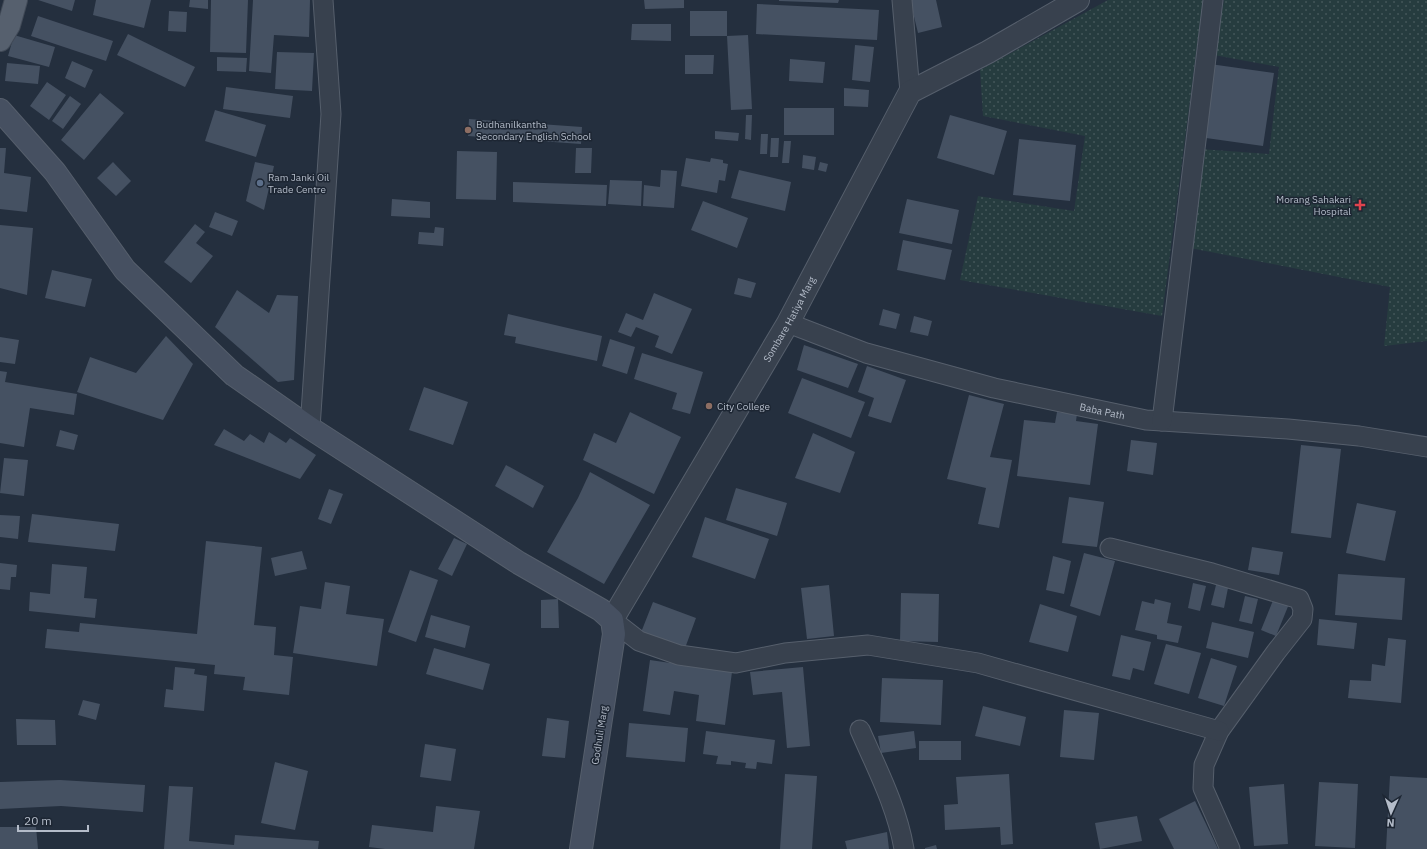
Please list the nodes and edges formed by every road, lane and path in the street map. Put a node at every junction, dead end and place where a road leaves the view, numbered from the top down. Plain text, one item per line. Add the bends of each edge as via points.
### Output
1 (16, 0) edge
2 (323, 0) edge
3 (902, 0) edge
4 (1078, 0) edge
5 (1213, 0) edge
6 (0, 40) edge
7 (910, 92) junction
8 (0, 110) edge
9 (788, 323) junction
10 (1162, 421) junction
11 (310, 428) junction
12 (1427, 447) edge
13 (1110, 548) dead end
14 (612, 620) junction
15 (860, 730) dead end
16 (1219, 730) junction
17 (581, 849) edge
18 (904, 849) edge
19 (1230, 849) edge

1 - 6 main road via 9,25
2 - 11 street via 331,114
3 - 7 street
4 - 7 street via 988,52
5 - 10 street
7 - 9 street, Sombare Hatiya Marg
8 - 11 main road via 55,172 125,270 234,375
9 - 10 street, Baba Path via 866,353 994,388 1146,420
9 - 14 street, Sombare Hatiya Marg
10 - 12 street, Baba Path via 1288,429 1359,436
11 - 14 main road via 519,563 601,610
13 - 16 street via 1212,573 1299,599 1303,609 1302,619
14 - 16 street via 639,641 672,653 736,663 785,653 868,645 978,663
14 - 17 main road, Godhuli Marg via 614,634
15 - 18 street via 891,800
16 - 19 street via 1204,765 1203,788

